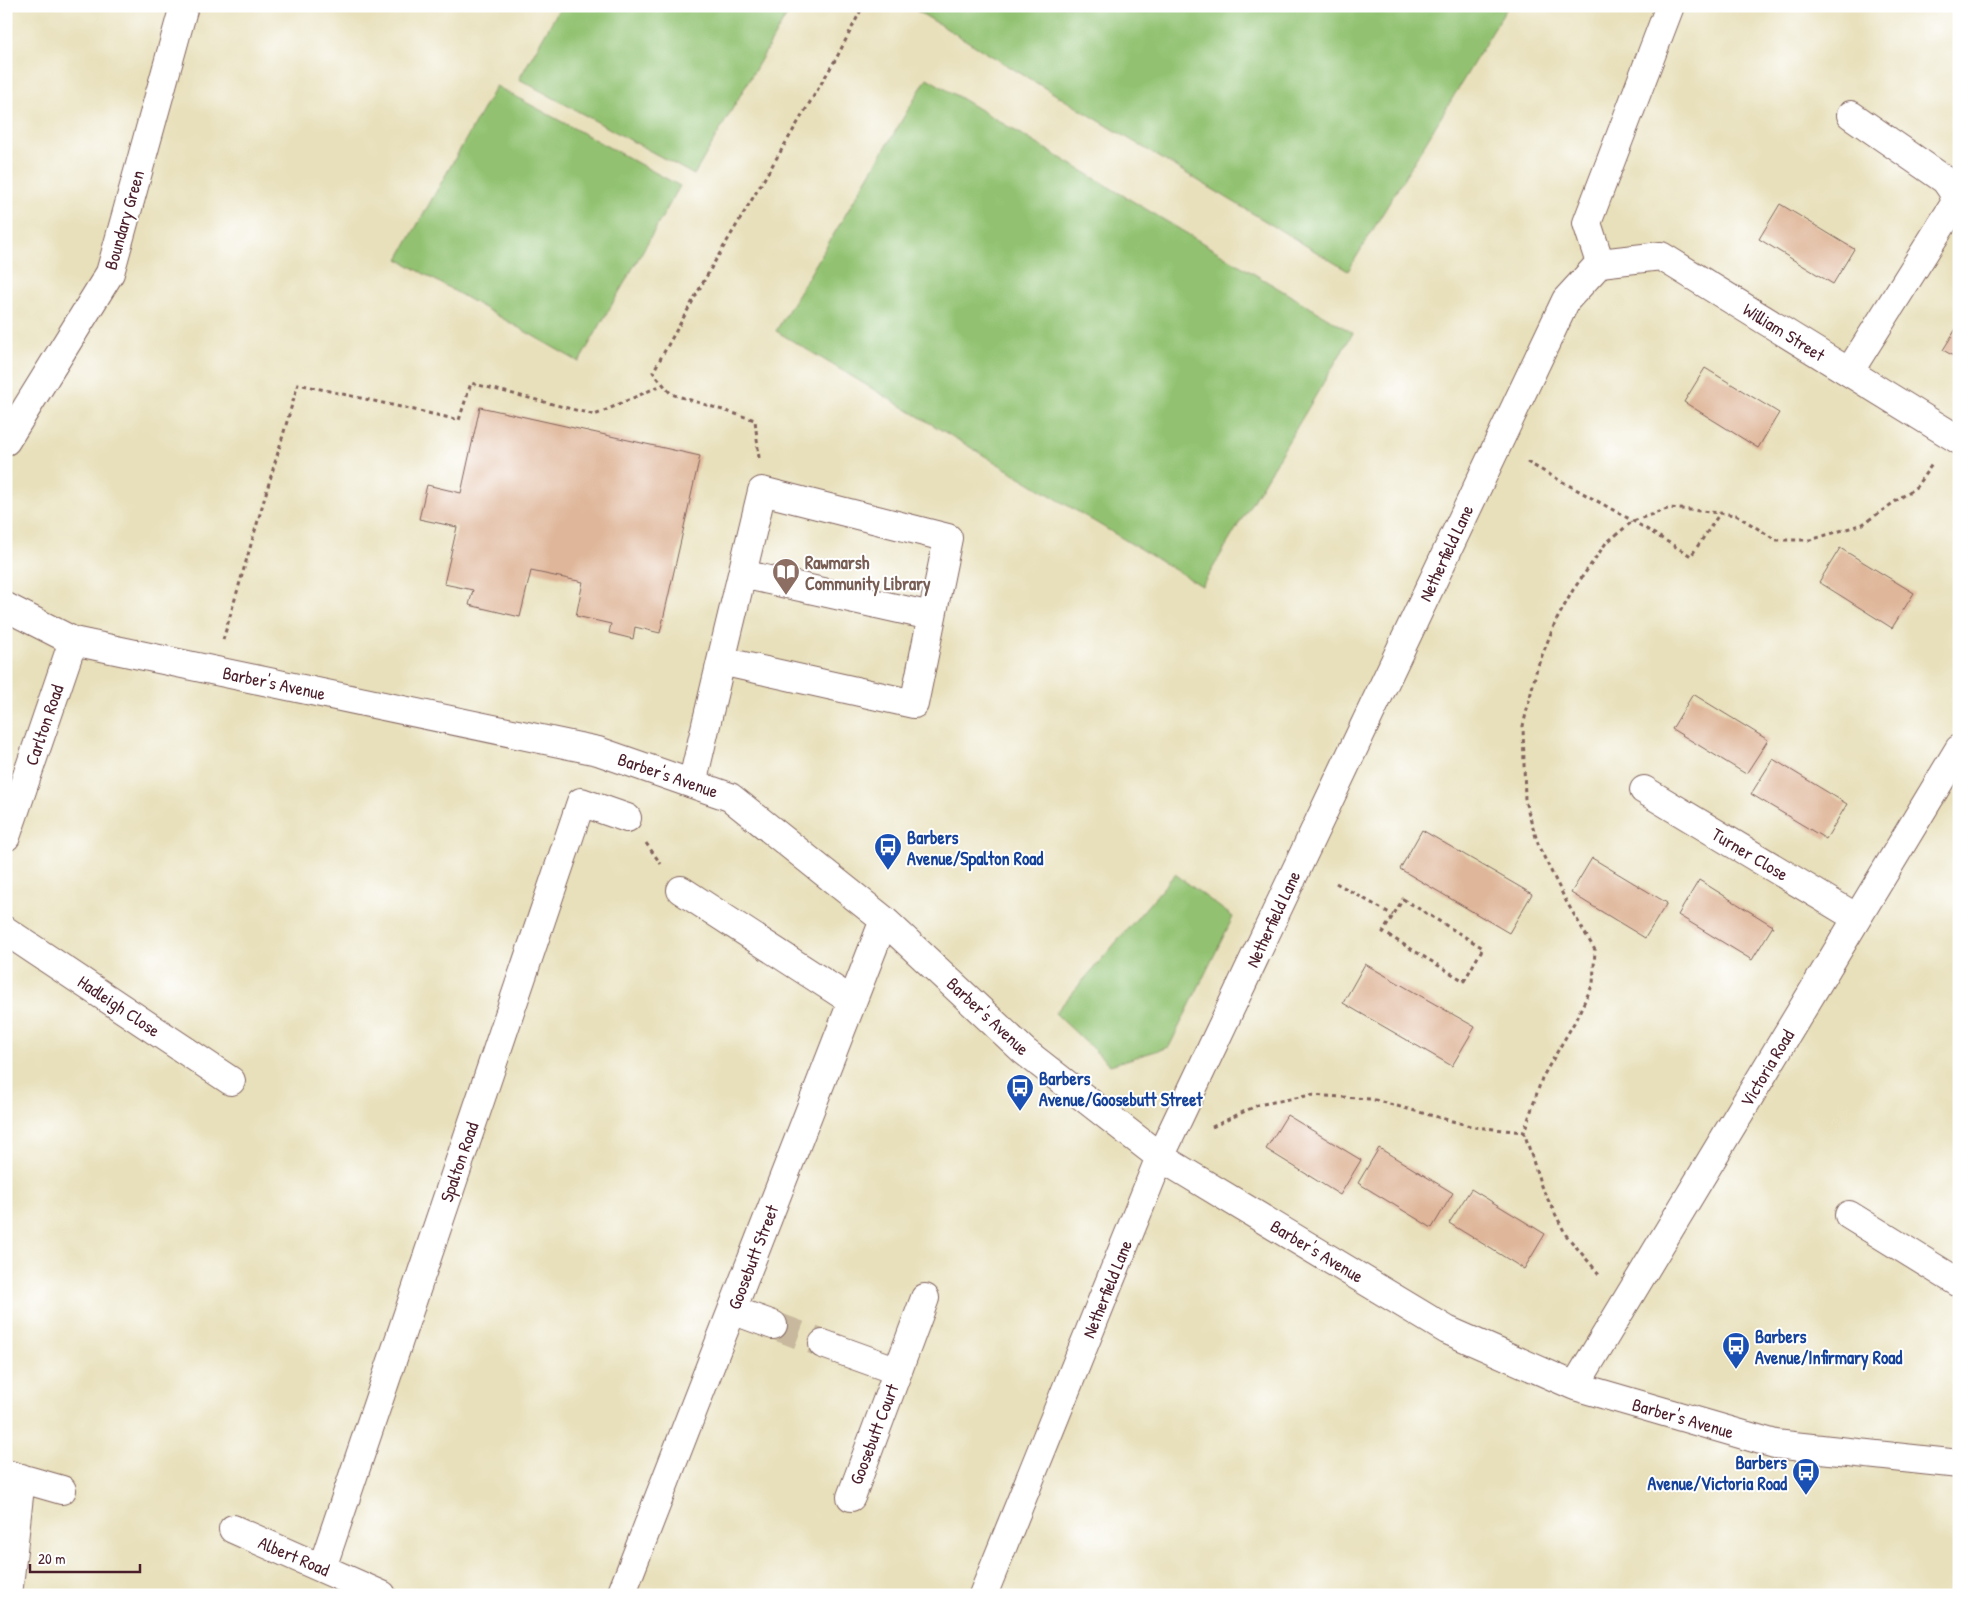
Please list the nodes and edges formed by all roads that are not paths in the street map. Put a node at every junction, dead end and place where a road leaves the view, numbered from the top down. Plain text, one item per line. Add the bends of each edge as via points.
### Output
1 (184, 6) edge
2 (1670, 6) edge
3 (1851, 115) dead end
4 (1600, 263) junction
5 (1849, 372) junction
6 (1959, 440) edge
7 (6, 441) edge
8 (742, 574) junction
9 (6, 607) edge
10 (931, 616) junction
11 (73, 641) junction
12 (721, 661) junction
13 (1959, 749) edge
14 (692, 784) junction
15 (1644, 790) dead end
16 (13, 795) edge
17 (627, 818) road end
18 (6, 837) edge
19 (681, 890) road end
20 (1857, 918) junction
21 (884, 920) junction
22 (6, 931) edge
23 (852, 1001) junction
24 (231, 1081) dead end
25 (1160, 1157) junction
26 (1849, 1215) dead end
27 (1959, 1283) edge
28 (925, 1298) dead end
29 (732, 1310) junction
30 (773, 1325) tunnel mouth
31 (824, 1344) tunnel mouth
32 (898, 1371) junction
33 (1575, 1386) junction
34 (1959, 1464) edge
35 (14, 1476) edge
36 (62, 1490) dead end
37 (851, 1497) dead end
38 (233, 1530) dead end
39 (322, 1568) junction
40 (8, 1595) edge
41 (382, 1595) edge
42 (622, 1595) edge
43 (983, 1595) edge

1 - 7 street, Boundary Green via 110,273
2 - 4 street via 1587,222
3 - 5 street via 1945,180 1956,202
4 - 5 street, William Street via 1662,256
4 - 25 street, Netherfield Lane via 1566,300
5 - 6 street, William Street
8 - 10 street
8 - 10 street via 762,491 948,538
8 - 12 street
9 - 11 street, Barber's Avenue
10 - 12 street via 914,704
11 - 14 street, Barber's Avenue via 598,751
11 - 16 street, Carlton Road
12 - 14 street
13 - 20 street, Victoria Road
14 - 21 street, Barber's Avenue via 730,797
15 - 20 street, Turner Close
16 - 18 street, Carlton Road
17 - 39 street, Spalton Road via 581,802
19 - 23 street
20 - 33 street, Victoria Road
21 - 23 street, Goosebutt Street
21 - 25 street, Barber's Avenue via 1024,1051
22 - 24 street, Hadleigh Close
23 - 29 street, Goosebutt Street
25 - 33 street, Barber's Avenue via 1447,1330
25 - 43 street, Netherfield Lane
26 - 27 street
28 - 32 street, Goosebutt Court
29 - 30 street
29 - 42 street, Goosebutt Street
31 - 32 street, Goosebutt Court
32 - 37 street, Goosebutt Court
33 - 34 street, Barber's Avenue via 1775,1444
35 - 36 street
35 - 40 street
38 - 39 street, Albert Road
39 - 41 street, Albert Road

